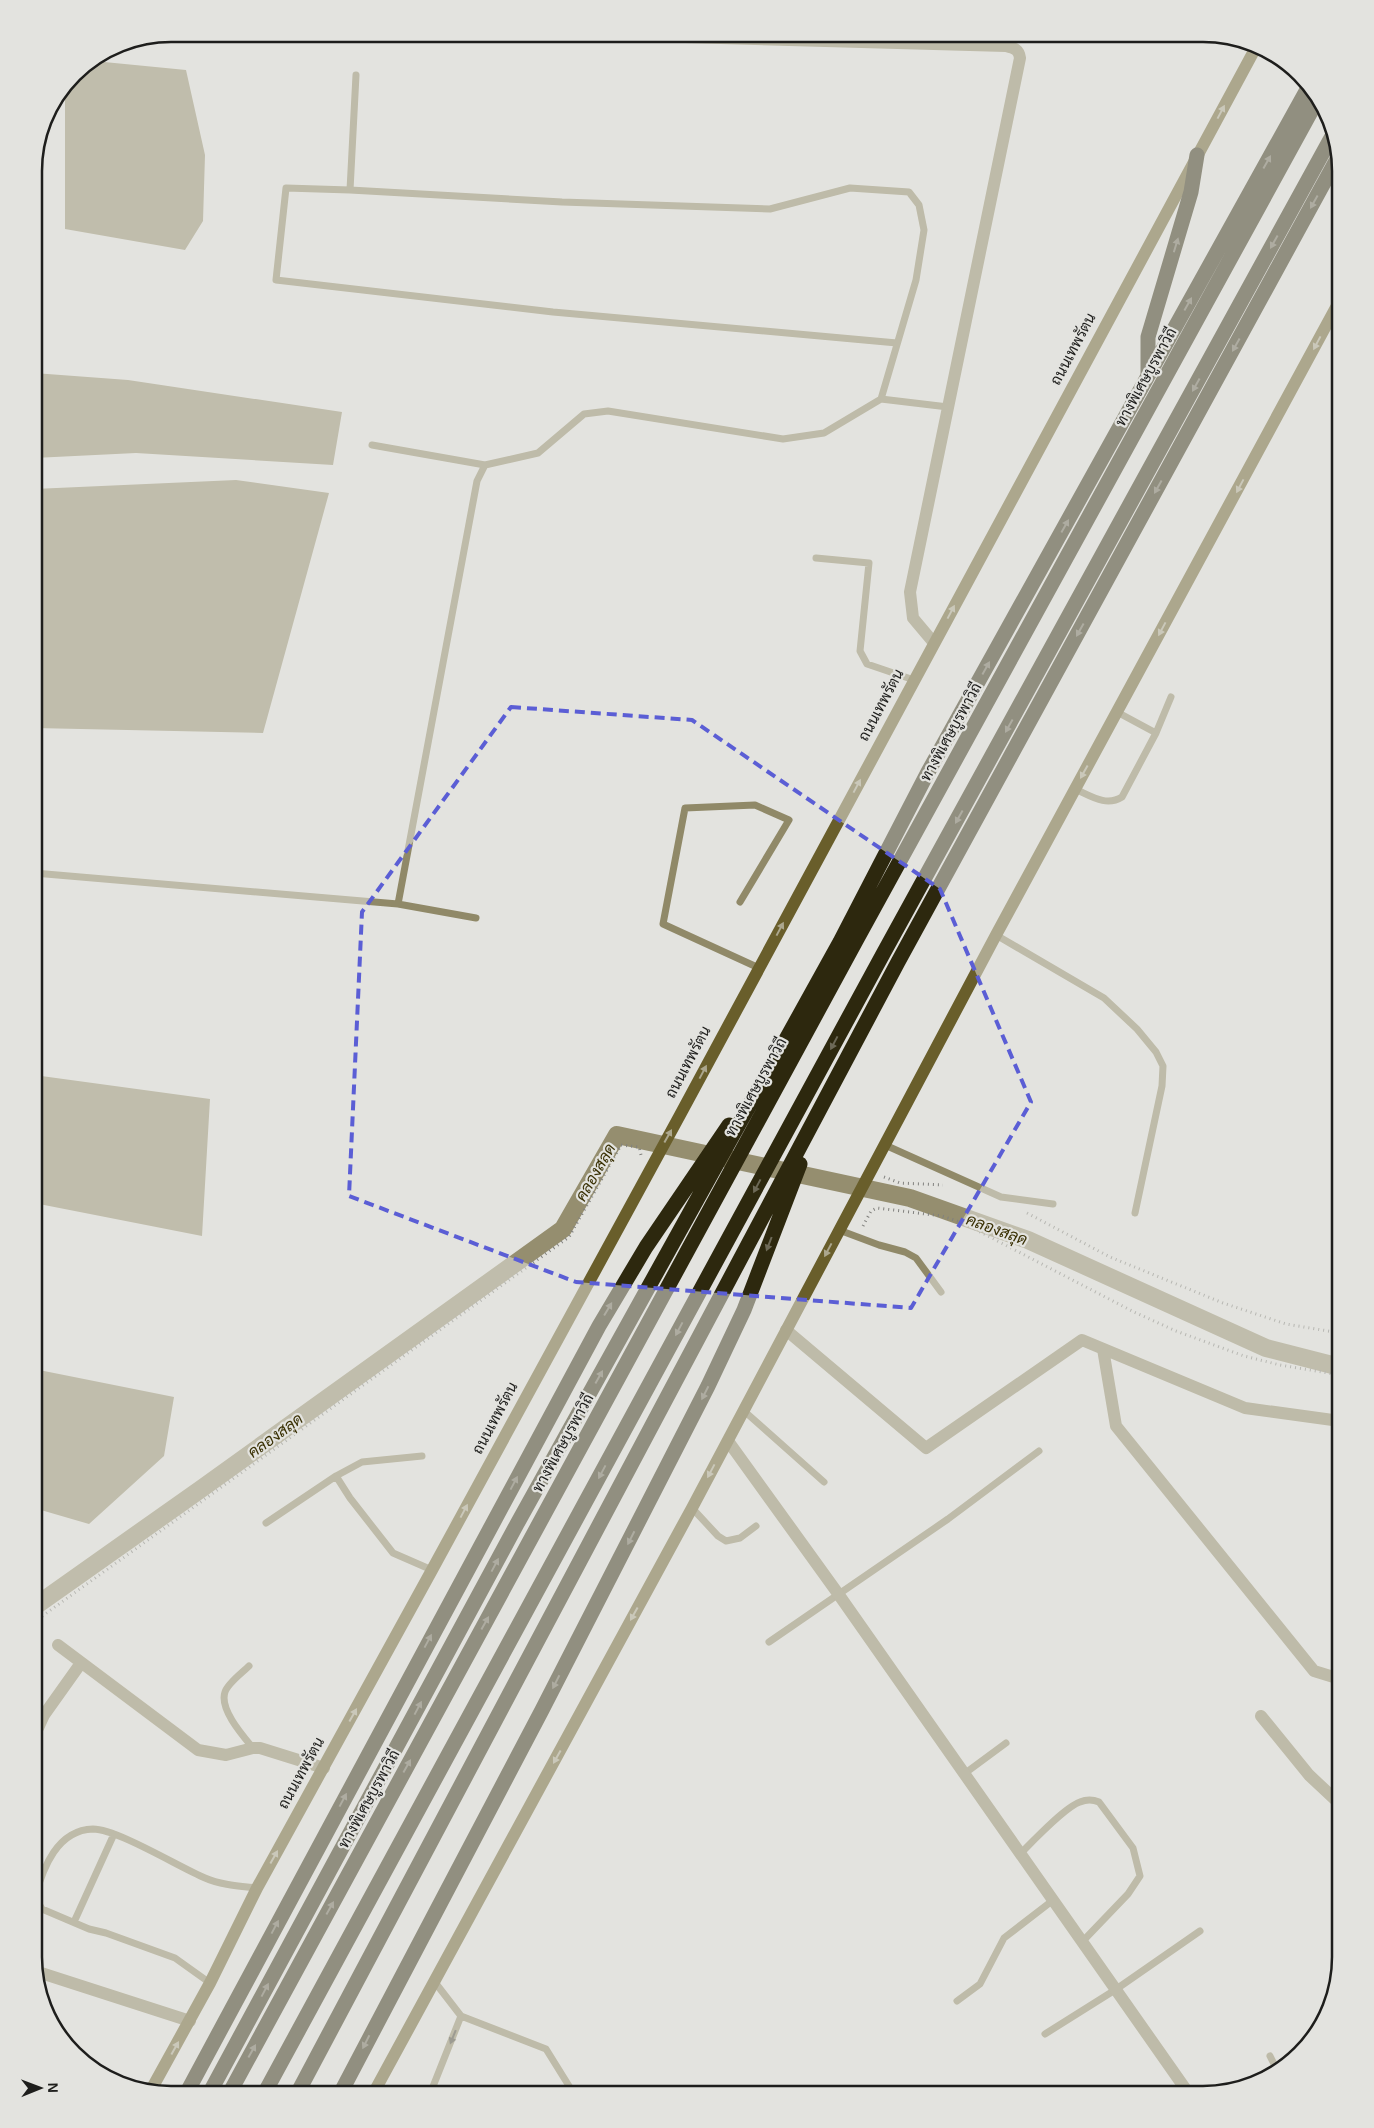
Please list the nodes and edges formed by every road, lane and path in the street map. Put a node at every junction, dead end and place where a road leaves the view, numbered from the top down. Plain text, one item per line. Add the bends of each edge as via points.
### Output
1 (978, 43) edge
2 (1253, 53) edge
3 (356, 75) dead end
4 (1305, 93) edge
5 (1314, 107) edge
6 (1328, 144) edge
7 (1197, 155) junction
8 (1332, 169) edge
9 (350, 190) junction
10 (1332, 315) edge
11 (897, 343) junction
12 (1148, 377) junction
13 (881, 399) junction
14 (948, 406) junction
15 (372, 444) dead end
16 (486, 466) junction
17 (816, 558) dead end
18 (934, 643) junction
19 (914, 680) junction
20 (1171, 697) dead end
21 (1117, 712) junction
22 (1156, 733) junction
23 (1075, 789) junction
24 (43, 874) edge
25 (740, 902) dead end
26 (398, 904) junction
27 (476, 918) dead end
28 (996, 935) junction
29 (857, 939) junction
30 (883, 954) junction
31 (759, 968) junction
32 (885, 1145) junction
33 (871, 1170) junction
34 (645, 1178) junction
35 (953, 1186) dead end
36 (1054, 1204) dead end
37 (1022, 1211) dead end
38 (1135, 1213) dead end
39 (839, 1230) junction
40 (858, 1237) junction
41 (942, 1292) dead end
42 (786, 1330) junction
43 (1332, 1332) edge
44 (1104, 1349) junction
45 (1332, 1375) edge
46 (743, 1410) junction
47 (1332, 1420) edge
48 (728, 1440) junction
49 (1039, 1451) dead end
50 (422, 1456) dead end
51 (336, 1476) junction
52 (824, 1482) dead end
53 (692, 1508) junction
54 (266, 1523) dead end
55 (756, 1526) dead end
56 (432, 1570) junction
57 (839, 1595) junction
58 (42, 1616) edge
59 (769, 1642) dead end
60 (58, 1645) dead end
61 (81, 1663) junction
62 (249, 1666) dead end
63 (1332, 1677) edge
64 (1261, 1716) dead end
65 (42, 1719) edge
66 (1006, 1742) dead end
67 (253, 1748) junction
68 (324, 1768) junction
69 (964, 1774) junction
70 (1332, 1797) edge
71 (114, 1834) junction
72 (1020, 1854) junction
73 (42, 1874) edge
74 (257, 1888) junction
75 (1052, 1901) junction
76 (42, 1909) edge
77 (74, 1922) junction
78 (1200, 1931) dead end
79 (1082, 1942) junction
80 (44, 1974) edge
81 (434, 1981) junction
82 (210, 1983) junction
83 (1115, 1990) junction
84 (957, 2001) dead end
85 (461, 2016) junction
86 (190, 2020) junction
87 (1044, 2034) dead end
88 (1270, 2056) dead end
89 (1274, 2064) edge
90 (154, 2084) edge
91 (191, 2085) edge
92 (214, 2085) edge
93 (234, 2085) edge
94 (269, 2085) edge
95 (302, 2085) edge
96 (345, 2085) edge
97 (378, 2085) edge
98 (433, 2085) edge
99 (569, 2085) edge
100 (1183, 2086) edge

1 - 14 street via 1016,49 1020,58
7 -> 2 main road, ถนนเทพรัตน
3 - 9 lane
12 -> 4 highway
5 - 29 highway, ทางพิเศษบูรพาวิถี
6 -> 30 highway
12 -> 7 highway via 1148,337 1191,192
18 -> 7 main road, ถนนเทพรัตน
8 -> 95 highway via 898,962
9 - 11 lane via 770,209 850,188 909,192 919,204 924,230 916,280
9 - 11 lane via 286,188 276,280 553,312
10 -> 21 main road
11 - 13 lane
92 -> 12 highway via 522,1516 840,942 928,772
13 - 14 lane
13 - 16 lane via 824,433 783,439 608,411 584,414 538,453
14 - 18 street via 910,592 913,618
15 - 16 lane
16 - 26 lane via 477,481
17 - 19 lane via 869,563 860,651 867,664
18 - 19 main road, ถนนเทพรัตน
31 -> 19 main road, ถนนเทพรัตน
20 - 22 lane
21 - 22 lane
21 -> 23 main road
22 - 23 lane via 1122,797 1113,803 1103,802
23 - 28 main road
24 - 26 lane
25 - 31 lane via 789,820 755,805 685,808 663,924
26 - 27 lane
28 - 32 main road
28 - 38 lane via 1104,998 1156,1052 1163,1066 1162,1086
91 -> 29 highway via 599,1326 646,1247
93 -> 29 highway, ทางพิเศษบูรพาวิถี
30 -> 94 highway
30 -> 96 highway via 744,1310 708,1386
34 -> 31 main road, ถนนเทพรัตน
32 - 33 main road
32 - 36 lane via 1001,1197
33 - 35 path via 900,1183
33 - 39 main road
56 -> 34 main road, ถนนเทพรัตน
34 - 58 path via 640,1147 621,1144 569,1237
37 - 43 path via 1110,1256 1222,1303 1277,1322
39 - 40 lane
39 -> 42 main road
40 - 41 lane via 916,1258
40 - 45 path via 874,1209 892,1208 942,1216 982,1232 1176,1331 1244,1356
42 - 44 street via 926,1448 1082,1340
42 - 46 main road
44 - 47 street via 1245,1408
44 - 63 street via 1116,1426 1314,1671
46 - 48 main road
46 - 52 lane
48 -> 53 main road
48 - 57 street
49 - 57 lane via 948,1520
50 - 51 lane via 362,1462
51 - 54 lane
51 - 56 lane via 394,1554
53 - 55 lane via 726,1541 740,1538
53 -> 81 main road
68 -> 56 main road, ถนนเทพรัตน
57 - 59 lane
57 - 69 street
60 - 61 street
61 - 65 street
61 - 67 street via 198,1750 226,1755
62 - 67 lane via 225,1690 224,1699 228,1713
64 - 70 street via 1308,1775
66 - 69 lane
67 - 68 street
74 -> 68 main road, ถนนเทพรัตน
69 - 72 street
71 - 73 lane via 92,1829 70,1835 54,1851
71 - 74 lane via 207,1879
71 - 77 lane
72 - 75 street
72 - 79 lane via 1078,1802 1092,1799 1099,1802 1132,1848 1140,1876 1128,1894
74 - 82 main road, ถนนเทพรัตน
75 - 79 street
75 - 84 lane via 1004,1938 980,1984
76 - 77 lane
77 - 82 lane via 175,1958
78 - 83 lane
79 - 83 street
80 - 86 street
81 - 85 lane
81 - 97 main road
82 - 86 main road, ถนนเทพรัตน
83 - 87 lane
83 - 100 street
85 -> 98 lane
85 - 99 lane via 546,2049
90 -> 86 main road, ถนนเทพรัตน
88 - 89 lane

